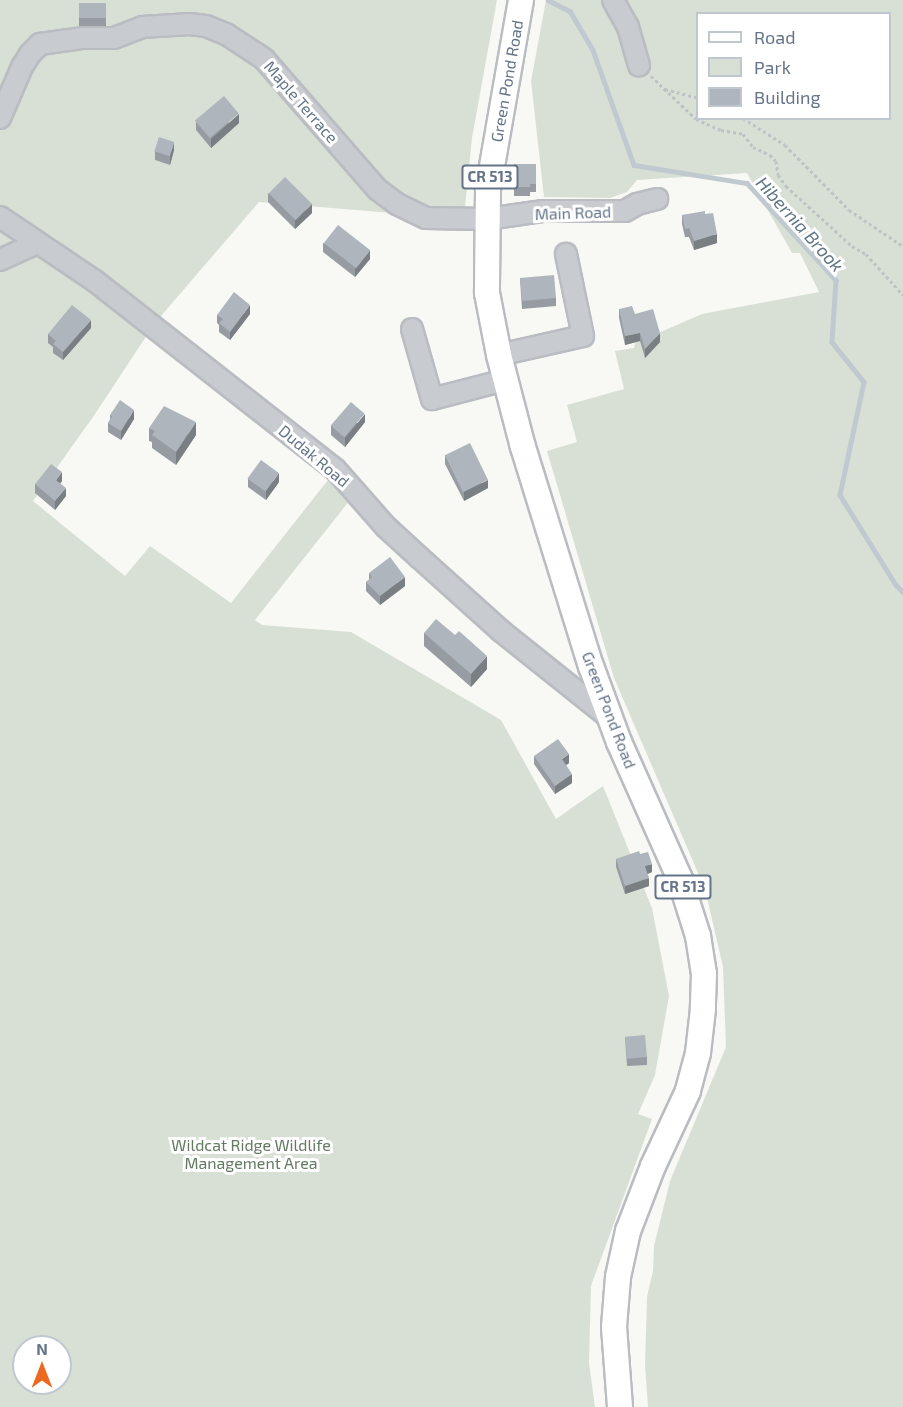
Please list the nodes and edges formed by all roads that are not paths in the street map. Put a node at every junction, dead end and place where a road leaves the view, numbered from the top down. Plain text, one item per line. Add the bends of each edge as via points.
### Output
1 (521, 0) edge
2 (613, 0) edge
3 (639, 65) road end
4 (0, 118) edge
5 (657, 199) dead end
6 (0, 217) edge
7 (487, 219) junction
8 (37, 243) junction
9 (566, 254) dead end
10 (0, 260) edge
11 (412, 329) dead end
12 (499, 355) junction
13 (505, 380) junction
14 (610, 718) junction
15 (620, 1407) edge

1 - 7 main road, Green Pond Road / CR 513 via 497,133
2 - 3 street via 628,27
4 - 7 street, Maple Terrace via 22,67 40,45 52,40 114,38 157,24 206,26 244,44 264,59 359,170 397,204 426,218
5 - 7 street, Main Road via 625,211 543,212
6 - 8 street, Dudak Road
7 - 12 main road, Green Pond Road / CR 513 via 487,293
8 - 10 street
8 - 14 street, Dudak Road via 181,346 335,470 420,558 501,631
9 - 12 street via 583,336
11 - 13 street via 432,399
12 - 13 main road, Green Pond Road / CR 513
13 - 14 main road, Green Pond Road / CR 513
14 - 15 main road, Green Pond Road / CR 513 via 680,879 698,936 704,974 698,1053 688,1091 628,1231 618,1277 614,1327

